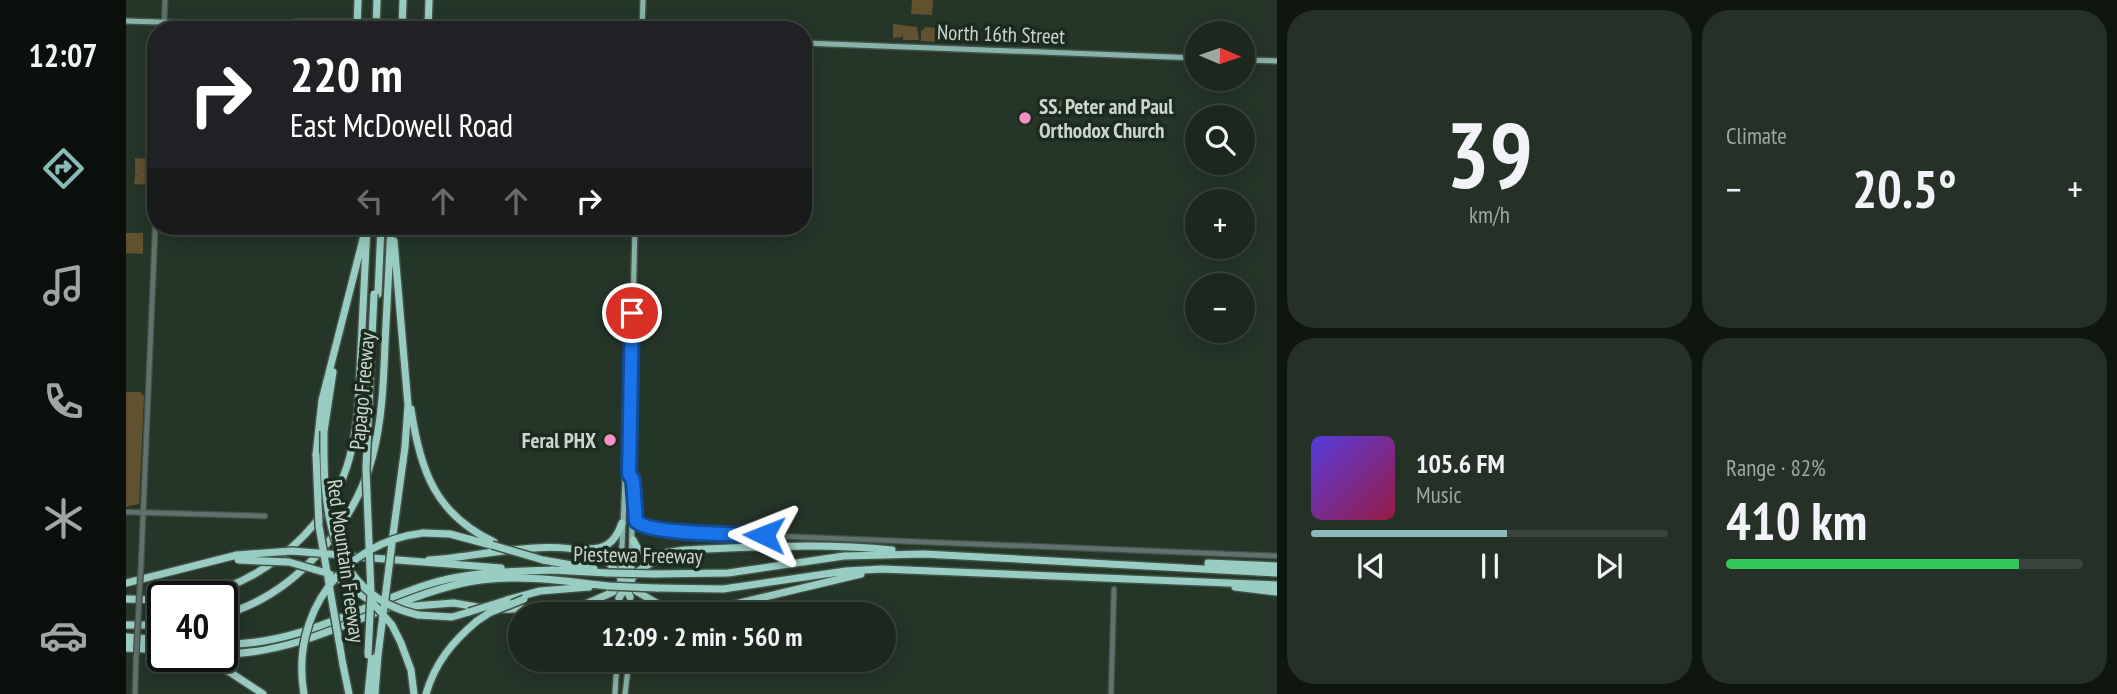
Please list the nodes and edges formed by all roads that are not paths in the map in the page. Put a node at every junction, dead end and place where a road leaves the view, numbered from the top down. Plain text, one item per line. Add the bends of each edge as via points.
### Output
1 (165, 0) edge
2 (358, 0) edge
3 (377, 0) edge
4 (403, 0) edge
5 (429, 0) edge
6 (643, 0) edge
7 (126, 21) edge
8 (164, 21) edge
9 (359, 21) edge
10 (376, 21) edge
11 (402, 21) edge
12 (426, 21) edge
13 (642, 21) edge
14 (147, 24) edge
15 (812, 43) edge
16 (1185, 58) edge
17 (1255, 60) edge
18 (1277, 61) edge
19 (155, 235) edge
20 (365, 235) edge
21 (367, 235) edge
22 (379, 235) edge
23 (392, 235) edge
24 (393, 235) edge
25 (635, 235) edge
26 (340, 330) junction
27 (406, 377) junction
28 (629, 474) junction
29 (126, 512) edge
30 (142, 512) junction
31 (634, 515) junction
32 (265, 516) dead end
33 (622, 523) junction
34 (633, 540) junction
35 (569, 549) junction
36 (699, 551) junction
37 (924, 554) junction
38 (1277, 556) edge
39 (238, 558) junction
40 (543, 560) junction
41 (397, 562) junction
42 (621, 564) joint
43 (1172, 565) junction
44 (1277, 566) edge
45 (555, 567) junction
46 (631, 568) joint
47 (882, 569) junction
48 (1277, 573) edge
49 (1171, 580) junction
50 (626, 581) junction
51 (126, 583) edge
52 (238, 583) edge
53 (1277, 585) edge
54 (608, 586) junction
55 (570, 588) junction
56 (1114, 589) dead end
57 (1277, 592) edge
58 (630, 597) joint
59 (619, 598) joint
60 (126, 600) edge
61 (147, 600) edge
62 (589, 602) edge
63 (618, 602) edge
64 (631, 602) edge
65 (656, 602) edge
66 (744, 602) edge
67 (238, 609) edge
68 (508, 610) edge
69 (383, 611) junction
70 (360, 619) junction
71 (126, 625) edge
72 (147, 625) edge
73 (126, 639) edge
74 (147, 641) edge
75 (238, 643) edge
76 (238, 644) edge
77 (126, 648) edge
78 (147, 649) edge
79 (238, 652) edge
80 (373, 655) junction
81 (229, 672) edge
82 (616, 672) edge
83 (628, 672) edge
84 (135, 694) edge
85 (262, 694) edge
86 (304, 694) edge
87 (347, 694) edge
88 (367, 694) edge
89 (375, 694) edge
90 (414, 694) edge
91 (426, 694) edge
92 (615, 694) edge
93 (625, 694) edge
94 (1111, 694) edge

1 - 8 street
2 - 9 highway
3 - 10 highway
4 - 11 highway
5 - 12 highway
6 - 13 main road
7 - 14 main road
15 - 16 main road, North 16th Street
17 - 18 main road
19 - 30 street
20 - 26 highway, Red Mountain Freeway
21 - 52 highway, Papago Freeway via 358,410 340,483 313,524 281,557
22 - 80 highway, bridge via 370,485
23 - 67 highway, Papago Freeway via 383,406 373,461 360,493 337,533 296,578
24 - 27 highway, Red Mountain Freeway
25 - 28 main road
26 - 55 highway, bridge via 324,430 324,495 344,563 379,601 418,615 452,617 540,591
26 - 87 highway, Red Mountain Freeway, bridge via 322,400 316,455 319,526
27 - 40 highway, bridge via 417,448 432,487 451,513 479,535
27 - 80 highway, Red Mountain Freeway, bridge via 405,447
28 - 31 main road
28 - 33 main road
29 - 30 street
30 - 32 street
30 - 84 street, bridge
31 - 34 main road
31 - 38 street via 639,525 655,529
33 - 35 highway via 607,546
33 - 42 main road
34 - 36 highway via 646,554
34 - 46 main road
35 - 41 highway
35 - 50 highway via 602,558
36 - 37 highway via 833,548
36 - 50 highway via 652,562
37 - 43 highway, Piestewa Freeway
37 - 45 highway, Piestewa Freeway, bridge via 844,556 728,573 607,573
39 - 41 highway, Piestewa Freeway, bridge via 292,551
39 - 51 highway
39 - 90 highway, bridge via 289,562 334,576 369,600 401,643
40 - 45 highway
40 - 86 highway, bridge via 436,533 398,537 361,554 332,579 308,624 302,665
41 - 45 highway, Piestewa Freeway
42 - 50 highway
43 - 44 highway
43 - 48 highway, Piestewa Freeway
45 - 75 highway via 458,577 426,585 315,630
46 - 50 highway
47 - 49 highway, Piestewa Freeway
47 - 54 highway, Piestewa Freeway, bridge via 723,589
47 - 66 highway
49 - 53 highway, Piestewa Freeway
49 - 57 highway
50 - 58 highway
50 - 59 highway
50 - 62 highway
50 - 65 highway
54 - 55 highway
54 - 69 highway, Piestewa Freeway via 490,579 447,588
55 - 91 highway, bridge via 524,599 477,621 451,645
56 - 94 street
58 - 64 main road
59 - 63 main road
60 - 61 highway
68 - 69 highway via 436,603
69 - 70 highway, Piestewa Freeway
70 - 76 highway via 294,640
70 - 79 highway, Piestewa Freeway via 288,647
71 - 72 highway
73 - 74 highway
77 - 78 highway
80 - 88 highway
80 - 89 highway, Red Mountain Freeway
81 - 85 highway
82 - 92 main road
83 - 93 main road

